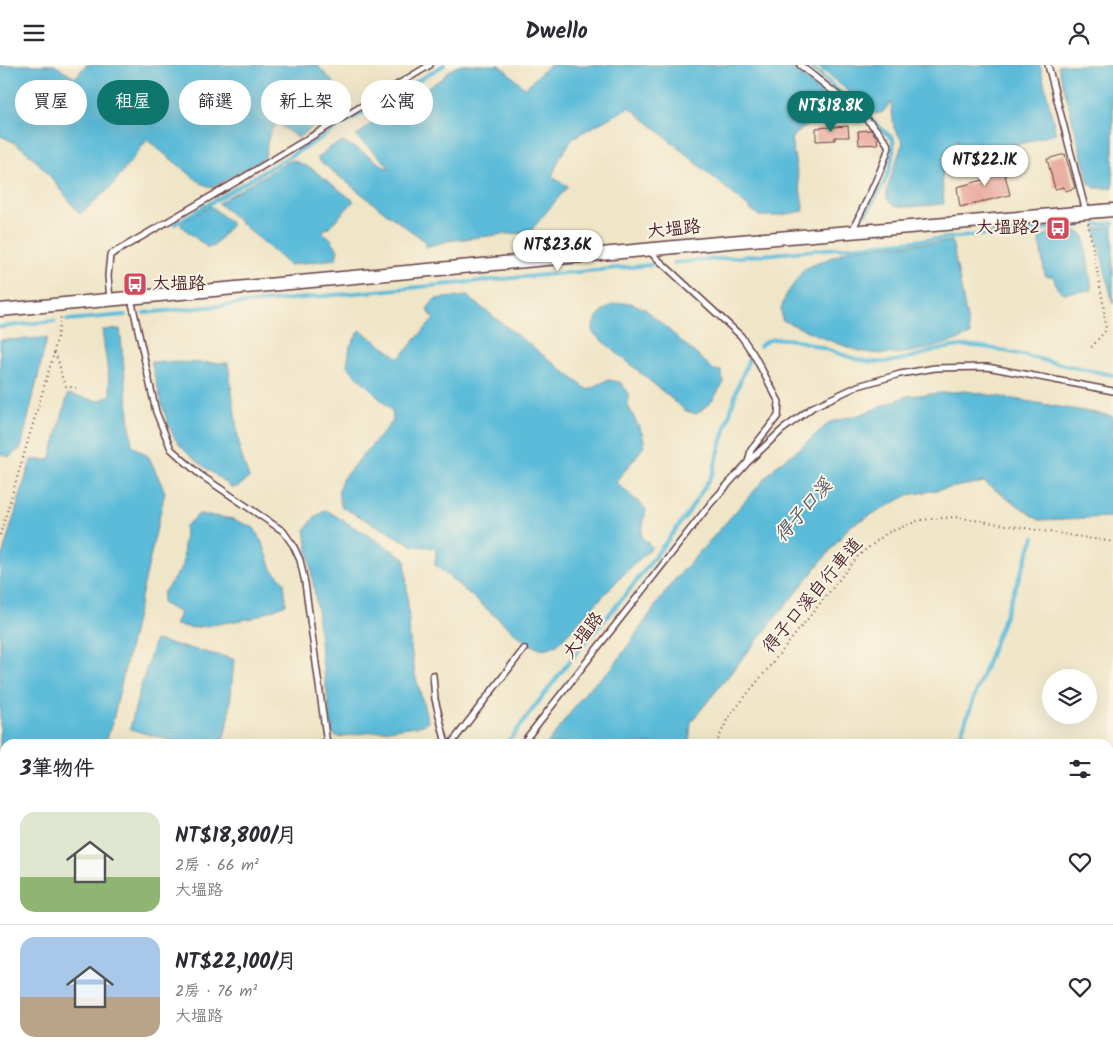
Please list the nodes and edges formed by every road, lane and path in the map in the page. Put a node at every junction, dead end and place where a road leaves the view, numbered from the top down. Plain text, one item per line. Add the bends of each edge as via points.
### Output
1 (430, 65) edge
2 (800, 65) edge
3 (1048, 65) edge
4 (1113, 210) edge
5 (1086, 213) junction
6 (852, 231) junction
7 (648, 250) junction
8 (131, 298) junction
9 (110, 300) junction
10 (64, 305) junction
11 (0, 311) edge
12 (1089, 350) dead end
13 (54, 353) junction
14 (76, 388) dead end
15 (1113, 391) edge
16 (748, 462) junction
17 (0, 535) edge
18 (1113, 542) edge
19 (524, 649) dead end
20 (433, 675) dead end
21 (326, 739) edge
22 (445, 739) edge
23 (455, 739) edge
24 (526, 739) edge
25 (718, 739) edge

1 - 9 lane via 110,255
2 - 6 lane via 885,137 889,147
3 - 5 lane
4 - 5 street, 大塭路
5 - 6 street, 大塭路
5 - 12 path via 1106,329
6 - 7 street, 大塭路
7 - 8 street, 大塭路
7 - 16 lane via 741,337 779,402 778,416 751,451
8 - 9 street, 大塭路
8 - 21 lane via 156,411 171,449 199,473 283,531 300,560
9 - 10 street, 大塭路
10 - 11 street, 大塭路
10 - 13 path
13 - 14 path via 60,361 66,386
13 - 17 path
15 - 16 lane, 大塭路 via 987,367 935,368 900,374 858,386 813,407
16 - 24 lane, 大塭路 via 711,503
18 - 25 path, 得子口溪自行車道 via 955,517 920,520 887,533 859,555 728,719
19 - 23 lane
20 - 22 lane

